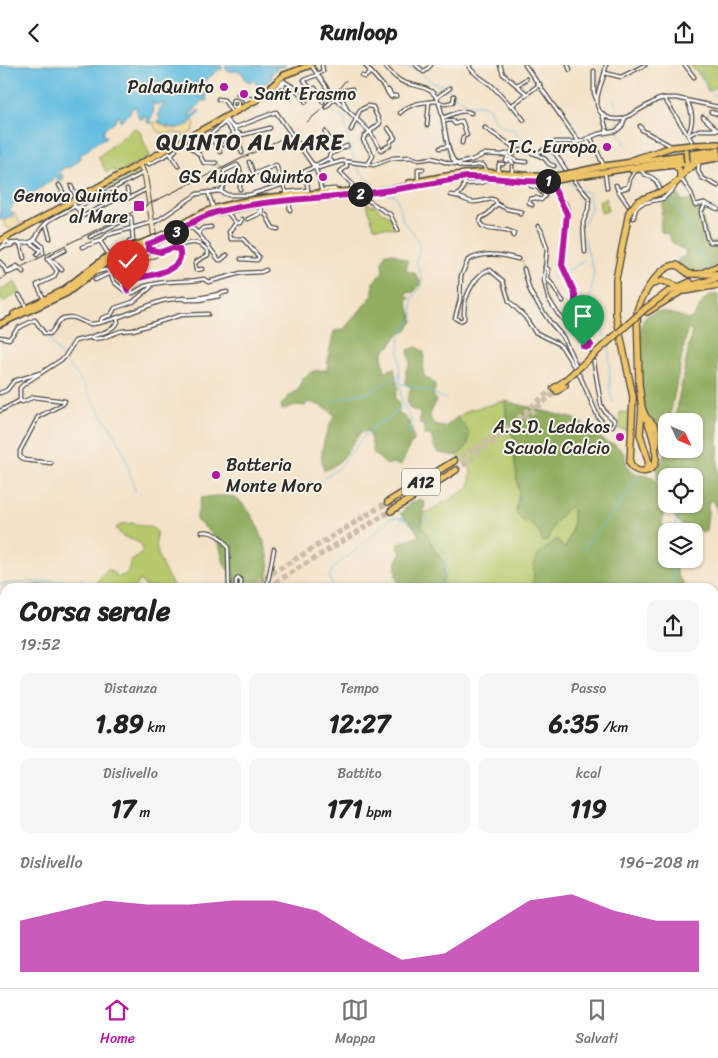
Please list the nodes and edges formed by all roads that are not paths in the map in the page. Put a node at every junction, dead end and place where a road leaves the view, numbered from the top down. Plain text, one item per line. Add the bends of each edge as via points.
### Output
1 (311, 65) edge
2 (322, 65) edge
3 (364, 65) edge
4 (384, 65) edge
5 (416, 65) edge
6 (431, 65) edge
7 (470, 65) edge
8 (500, 65) edge
9 (525, 65) edge
10 (568, 65) edge
11 (606, 65) edge
12 (645, 65) edge
13 (685, 65) edge
14 (570, 70) dead end
15 (594, 71) dead end
16 (371, 72) junction
17 (605, 73) junction
18 (317, 75) junction
19 (362, 75) dead end
20 (694, 77) dead end
21 (526, 79) dead end
22 (285, 82) junction
23 (516, 85) junction
24 (540, 85) junction
25 (450, 87) dead end
26 (271, 88) junction
27 (385, 88) junction
28 (352, 89) dead end
29 (238, 94) dead end
30 (527, 94) junction
31 (278, 95) dead end
32 (334, 96) junction
33 (396, 96) dead end
34 (454, 96) dead end
35 (261, 97) junction
36 (390, 97) dead end
37 (664, 98) junction
38 (218, 99) dead end
39 (437, 99) junction
40 (428, 100) junction
41 (687, 100) junction
42 (597, 101) junction
43 (306, 102) dead end
44 (323, 102) dead end
45 (513, 106) junction
46 (326, 107) dead end
47 (346, 107) junction
48 (718, 107) edge
49 (711, 111) dead end
50 (233, 113) junction
51 (400, 113) dead end
52 (471, 113) dead end
53 (602, 113) junction
54 (718, 114) edge
55 (703, 117) dead end
56 (357, 118) junction
57 (625, 118) junction
58 (444, 119) junction
59 (524, 120) dead end
60 (225, 121) junction
61 (427, 125) dead end
62 (640, 126) dead end
63 (234, 128) junction
64 (270, 128) dead end
65 (388, 128) dead end
66 (485, 129) dead end
67 (351, 130) dead end
68 (718, 130) edge
69 (325, 132) dead end
70 (370, 132) junction
71 (607, 132) junction
72 (689, 133) junction
73 (590, 137) junction
74 (184, 140) junction
75 (579, 142) junction
76 (462, 143) dead end
77 (718, 144) edge
78 (223, 145) dead end
79 (347, 146) dead end
80 (448, 146) junction
81 (672, 147) junction
82 (694, 147) junction
83 (440, 148) dead end
84 (684, 149) junction
85 (176, 150) dead end
86 (337, 151) junction
87 (718, 151) edge
88 (220, 152) dead end
89 (242, 153) dead end
90 (515, 153) junction
91 (554, 153) junction
92 (171, 154) junction
93 (537, 154) junction
94 (718, 154) edge
95 (508, 155) junction
96 (330, 156) junction
97 (718, 158) edge
98 (147, 161) junction
99 (249, 162) dead end
100 (346, 162) junction
101 (526, 162) dead end
102 (698, 162) junction
103 (216, 163) tunnel mouth
104 (333, 163) junction
105 (456, 163) junction
106 (686, 163) junction
107 (368, 164) junction
108 (503, 164) dead end
109 (622, 164) junction
110 (140, 165) junction
111 (675, 165) junction
112 (178, 166) dead end
113 (315, 166) junction
114 (460, 166) junction
115 (554, 166) dead end
116 (422, 169) dead end
117 (604, 169) junction
118 (612, 170) junction
119 (639, 170) junction
120 (305, 171) junction
121 (461, 171) dead end
122 (686, 171) junction
123 (487, 172) junction
124 (144, 173) junction
125 (498, 173) junction
126 (512, 174) junction
127 (680, 177) junction
128 (551, 179) junction
129 (418, 181) junction
130 (465, 181) junction
131 (530, 181) junction
132 (674, 184) junction
133 (59, 185) dead end
134 (284, 185) junction
135 (408, 185) junction
136 (616, 185) dead end
137 (718, 185) edge
138 (71, 186) dead end
139 (351, 187) dead end
140 (607, 188) dead end
141 (127, 189) dead end
142 (147, 189) junction
143 (240, 189) dead end
144 (335, 189) dead end
145 (377, 190) junction
146 (618, 190) junction
147 (221, 191) junction
148 (208, 192) junction
149 (662, 194) junction
150 (451, 195) dead end
151 (458, 196) junction
152 (78, 198) junction
153 (129, 198) junction
154 (357, 198) dead end
155 (289, 200) junction
156 (565, 203) dead end
157 (704, 203) junction
158 (261, 204) junction
159 (497, 204) junction
160 (73, 205) junction
161 (532, 205) dead end
162 (628, 205) dead end
163 (213, 207) dead end
164 (718, 209) edge
165 (226, 210) junction
166 (290, 210) dead end
167 (522, 211) dead end
168 (566, 211) junction
169 (634, 218) dead end
170 (242, 219) dead end
171 (248, 219) dead end
172 (152, 222) junction
173 (236, 223) junction
174 (45, 225) junction
175 (189, 225) junction
176 (538, 225) dead end
177 (211, 227) dead end
178 (131, 228) junction
179 (278, 229) dead end
180 (398, 230) dead end
181 (198, 233) junction
182 (514, 236) dead end
183 (90, 237) dead end
184 (50, 238) dead end
185 (4, 240) edge
186 (35, 240) junction
187 (100, 241) junction
188 (129, 242) dead end
189 (718, 242) edge
190 (20, 243) junction
191 (31, 243) junction
192 (153, 244) junction
193 (13, 245) dead end
194 (82, 247) dead end
195 (140, 247) junction
196 (1, 248) edge
197 (176, 248) junction
198 (65, 250) dead end
199 (585, 252) dead end
200 (43, 253) dead end
201 (37, 255) dead end
202 (109, 255) junction
203 (227, 255) dead end
204 (144, 257) junction
205 (24, 258) dead end
206 (46, 259) junction
207 (242, 259) dead end
208 (518, 259) dead end
209 (0, 262) edge
210 (677, 265) junction
211 (718, 266) edge
212 (545, 267) junction
213 (202, 269) dead end
214 (524, 269) tunnel mouth
215 (62, 270) dead end
216 (266, 270) dead end
217 (23, 272) dead end
218 (97, 272) dead end
219 (110, 273) junction
220 (718, 274) edge
221 (698, 275) junction
222 (95, 280) dead end
223 (716, 282) edge
224 (150, 285) junction
225 (674, 285) dead end
226 (128, 291) junction
227 (646, 291) junction
228 (227, 292) dead end
229 (671, 293) junction
230 (18, 295) dead end
231 (219, 296) dead end
232 (183, 298) junction
233 (44, 300) junction
234 (562, 301) dead end
235 (26, 308) junction
236 (208, 314) dead end
237 (117, 318) junction
238 (0, 320) edge
239 (100, 322) junction
240 (0, 324) edge
241 (0, 337) edge
242 (92, 337) junction
243 (591, 345) junction
244 (43, 371) junction
245 (581, 378) junction
246 (564, 383) junction
247 (556, 390) tunnel mouth
248 (0, 393) edge
249 (20, 400) junction
250 (642, 408) junction
251 (0, 411) edge
252 (454, 461) tunnel mouth
253 (51, 463) dead end
254 (456, 470) tunnel mouth
255 (644, 472) junction
256 (388, 502) tunnel mouth
257 (391, 511) tunnel mouth
258 (202, 532) dead end
259 (274, 549) dead end
260 (229, 583) edge
261 (268, 583) edge

1 - 18 street
1 - 26 main road via 284,75
2 - 18 street via 323,71
3 - 16 street
4 - 39 street via 399,80 430,91
5 - 6 street via 424,72
7 - 45 street via 482,81 489,83
8 - 23 street via 503,74
9 - 24 street
10 - 14 street
11 - 17 street
12 - 17 street via 621,77
13 - 20 street
15 - 42 street
16 - 19 street via 365,77
16 - 27 street
17 - 42 street
18 - 32 street
18 - 44 street via 304,80 310,90 315,88
21 - 23 street
22 - 26 street
22 - 31 street
22 - 43 street via 295,88
23 - 30 street
24 - 30 street
24 - 75 street
25 - 39 street
26 - 35 main road
27 - 33 street
27 - 36 street
28 - 47 street via 340,94
29 - 35 street via 246,100
30 - 45 street
32 - 46 street
32 - 47 street
34 - 39 street via 449,104 442,104
35 - 50 main road
37 - 41 street
37 - 57 street
37 - 72 street
38 - 50 street via 224,99
39 - 40 street
39 - 58 street
40 - 51 street
40 - 61 street
41 - 48 street
41 - 72 street via 693,112
42 - 53 street
45 - 59 street
47 - 56 street
49 - 54 street
50 - 60 main road
52 - 58 street via 462,111
53 - 57 street via 617,120
53 - 71 street
55 - 68 street
56 - 67 street
56 - 70 street
56 - 70 street via 360,110 373,107 380,123
57 - 71 street via 619,129
58 - 76 street via 455,124 462,121 467,135
58 - 80 street
60 - 63 street
60 - 74 main road
60 - 78 street via 234,134
60 - 88 street via 210,135
62 - 81 street
63 - 64 street via 242,135
63 - 89 street
63 - 113 street via 276,112
65 - 70 street via 395,138 383,150
66 - 90 street via 512,146
68 - 72 street
69 - 86 street
70 - 107 street via 363,140 373,156
71 - 73 street
72 - 82 street
73 - 75 street
73 - 117 street
74 - 98 main road
74 - 103 street via 199,153 204,163
75 - 91 street via 554,143
77 - 82 main road
79 - 86 street
80 - 83 street
80 - 105 street
81 - 84 main road
81 - 109 main road
82 - 84 main road
82 - 87 main road
82 - 109 main road
84 - 106 main road, bridge
85 - 92 street
86 - 96 street
90 - 93 street via 522,150
90 - 95 street
91 - 93 street via 547,148
91 - 199 street via 589,198 590,205 584,218
92 - 98 street via 149,164
92 - 112 street
93 - 115 street
94 - 118 main road
95 - 101 street
95 - 105 street via 485,154
95 - 126 street via 506,161 513,164
96 - 104 street
96 - 113 street
97 - 102 main road
98 - 110 main road
99 - 134 street via 254,174 276,165
100 - 104 street
100 - 107 street
100 - 139 street via 347,166 340,172 352,184
102 - 106 main road
102 - 122 highway
102 - 137 street via 698,174
104 - 113 street
105 - 107 street via 402,157
105 - 114 street
106 - 111 main road
106 - 122 highway
106 - 127 highway
108 - 125 street via 499,164
109 - 117 main road
110 - 124 street
110 - 152 main road
111 - 119 main road
111 - 127 highway
113 - 120 street
113 - 144 street via 321,190
114 - 121 street
114 - 123 street via 483,165
116 - 129 street via 418,169
117 - 118 main road
117 - 128 main road, bridge
117 - 140 street
118 - 119 main road
119 - 146 street via 630,179 628,187
119 - 149 street via 657,181
120 - 134 street
120 - 134 street via 308,190 286,192
122 - 132 highway
123 - 125 main road
123 - 129 main road
124 - 142 street
124 - 160 street
125 - 126 main road
126 - 128 main road
127 - 132 highway
128 - 131 main road
128 - 168 street
129 - 135 main road
130 - 131 main road via 492,177
130 - 135 main road
130 - 151 street
131 - 161 street via 530,186 537,187 545,196 542,200 530,199
132 - 149 highway
133 - 160 street
134 - 147 street via 249,195 228,195
135 - 145 main road
136 - 146 street
138 - 152 street
141 - 153 street
142 - 153 street
142 - 172 street
143 - 147 street via 237,165 224,171
145 - 155 main road
145 - 192 main road via 267,198 222,207 205,212
146 - 162 street
147 - 148 street
148 - 163 street
148 - 172 street via 197,194
149 - 157 street via 682,180 695,205
149 - 169 street via 641,203
149 - 255 highway via 638,201 629,212 616,279 616,314 633,397 630,463 634,469
150 - 151 street
151 - 159 street via 468,202 491,199
152 - 160 main road
153 - 160 street via 117,199 83,216
154 - 180 street via 390,214
155 - 158 main road
155 - 166 street
156 - 168 street
157 - 164 street
157 - 189 street via 701,212 707,239
158 - 165 main road
158 - 171 street via 260,213
158 - 179 street via 262,213 273,228
159 - 167 street
159 - 182 street via 481,218 480,223 486,228 512,232
160 - 174 street
160 - 185 main road
165 - 173 street
165 - 175 main road
168 - 243 street via 562,262 575,294 576,324
170 - 173 street
172 - 178 street
172 - 192 street
173 - 207 street via 229,232 231,239 243,239 259,257 257,260
174 - 184 street
174 - 186 street
175 - 181 street
175 - 192 main road
176 - 212 street via 547,248
177 - 181 street
178 - 183 street via 132,217
178 - 187 street via 107,235
178 - 188 street via 132,240
181 - 203 street via 219,259
185 - 190 street
185 - 196 street
186 - 191 street
186 - 200 street via 42,246
187 - 194 street
187 - 202 street
190 - 191 street
190 - 205 street
191 - 201 street via 40,250
192 - 195 main road
192 - 197 street via 161,252
192 - 202 main road
192 - 204 street
192 - 204 street via 148,258
193 - 196 street
195 - 204 street
195 - 240 main road via 105,262 67,293
197 - 213 street via 185,243 204,246 208,255 195,264 196,270
197 - 226 street via 180,254 171,268 130,280 126,284
198 - 206 street
202 - 233 main road via 68,288
206 - 215 street
206 - 233 street via 57,270 56,274 37,285
208 - 245 street via 489,253 468,259 461,276 457,320 464,319 465,304 478,278 485,271 490,271 503,281 509,301 535,332 562,347
209 - 217 street via 6,272 20,268
210 - 221 highway via 689,275
210 - 227 highway via 665,268
210 - 229 highway via 685,277
211 - 221 highway
212 - 234 street via 548,280
212 - 243 street via 548,298 580,337 582,345
214 - 245 street via 529,288 567,343
216 - 224 street via 234,274 208,282 204,279
218 - 219 street via 105,270
219 - 222 street
219 - 226 street via 115,283
220 - 221 highway
220 - 229 highway via 688,283
223 - 229 highway
224 - 226 street via 133,293
224 - 239 street via 150,289 133,302 115,308
225 - 227 highway via 659,281
227 - 250 highway via 637,311
228 - 232 street
229 - 246 highway, bridge
229 - 246 highway, bridge via 646,308
230 - 235 street
231 - 232 street via 199,300
232 - 237 street via 164,301
233 - 235 main road
235 - 238 main road
236 - 242 street via 181,315 97,339
237 - 239 street
237 - 242 street via 114,327
239 - 241 street via 88,324 65,317 48,334 35,320 18,327 9,339
242 - 244 street via 75,341 64,359
243 - 245 street via 601,405 613,419 612,426 598,417
244 - 248 street via 14,381
244 - 249 street via 22,386
246 - 247 highway
249 - 251 street
249 - 253 street via 34,397 65,401 38,417 20,451 24,460
250 - 255 highway via 640,434 649,463
250 - 255 highway via 657,459 655,466
252 - 256 highway, A12
254 - 257 highway, A12
258 - 260 street via 210,531 225,542
259 - 261 street

